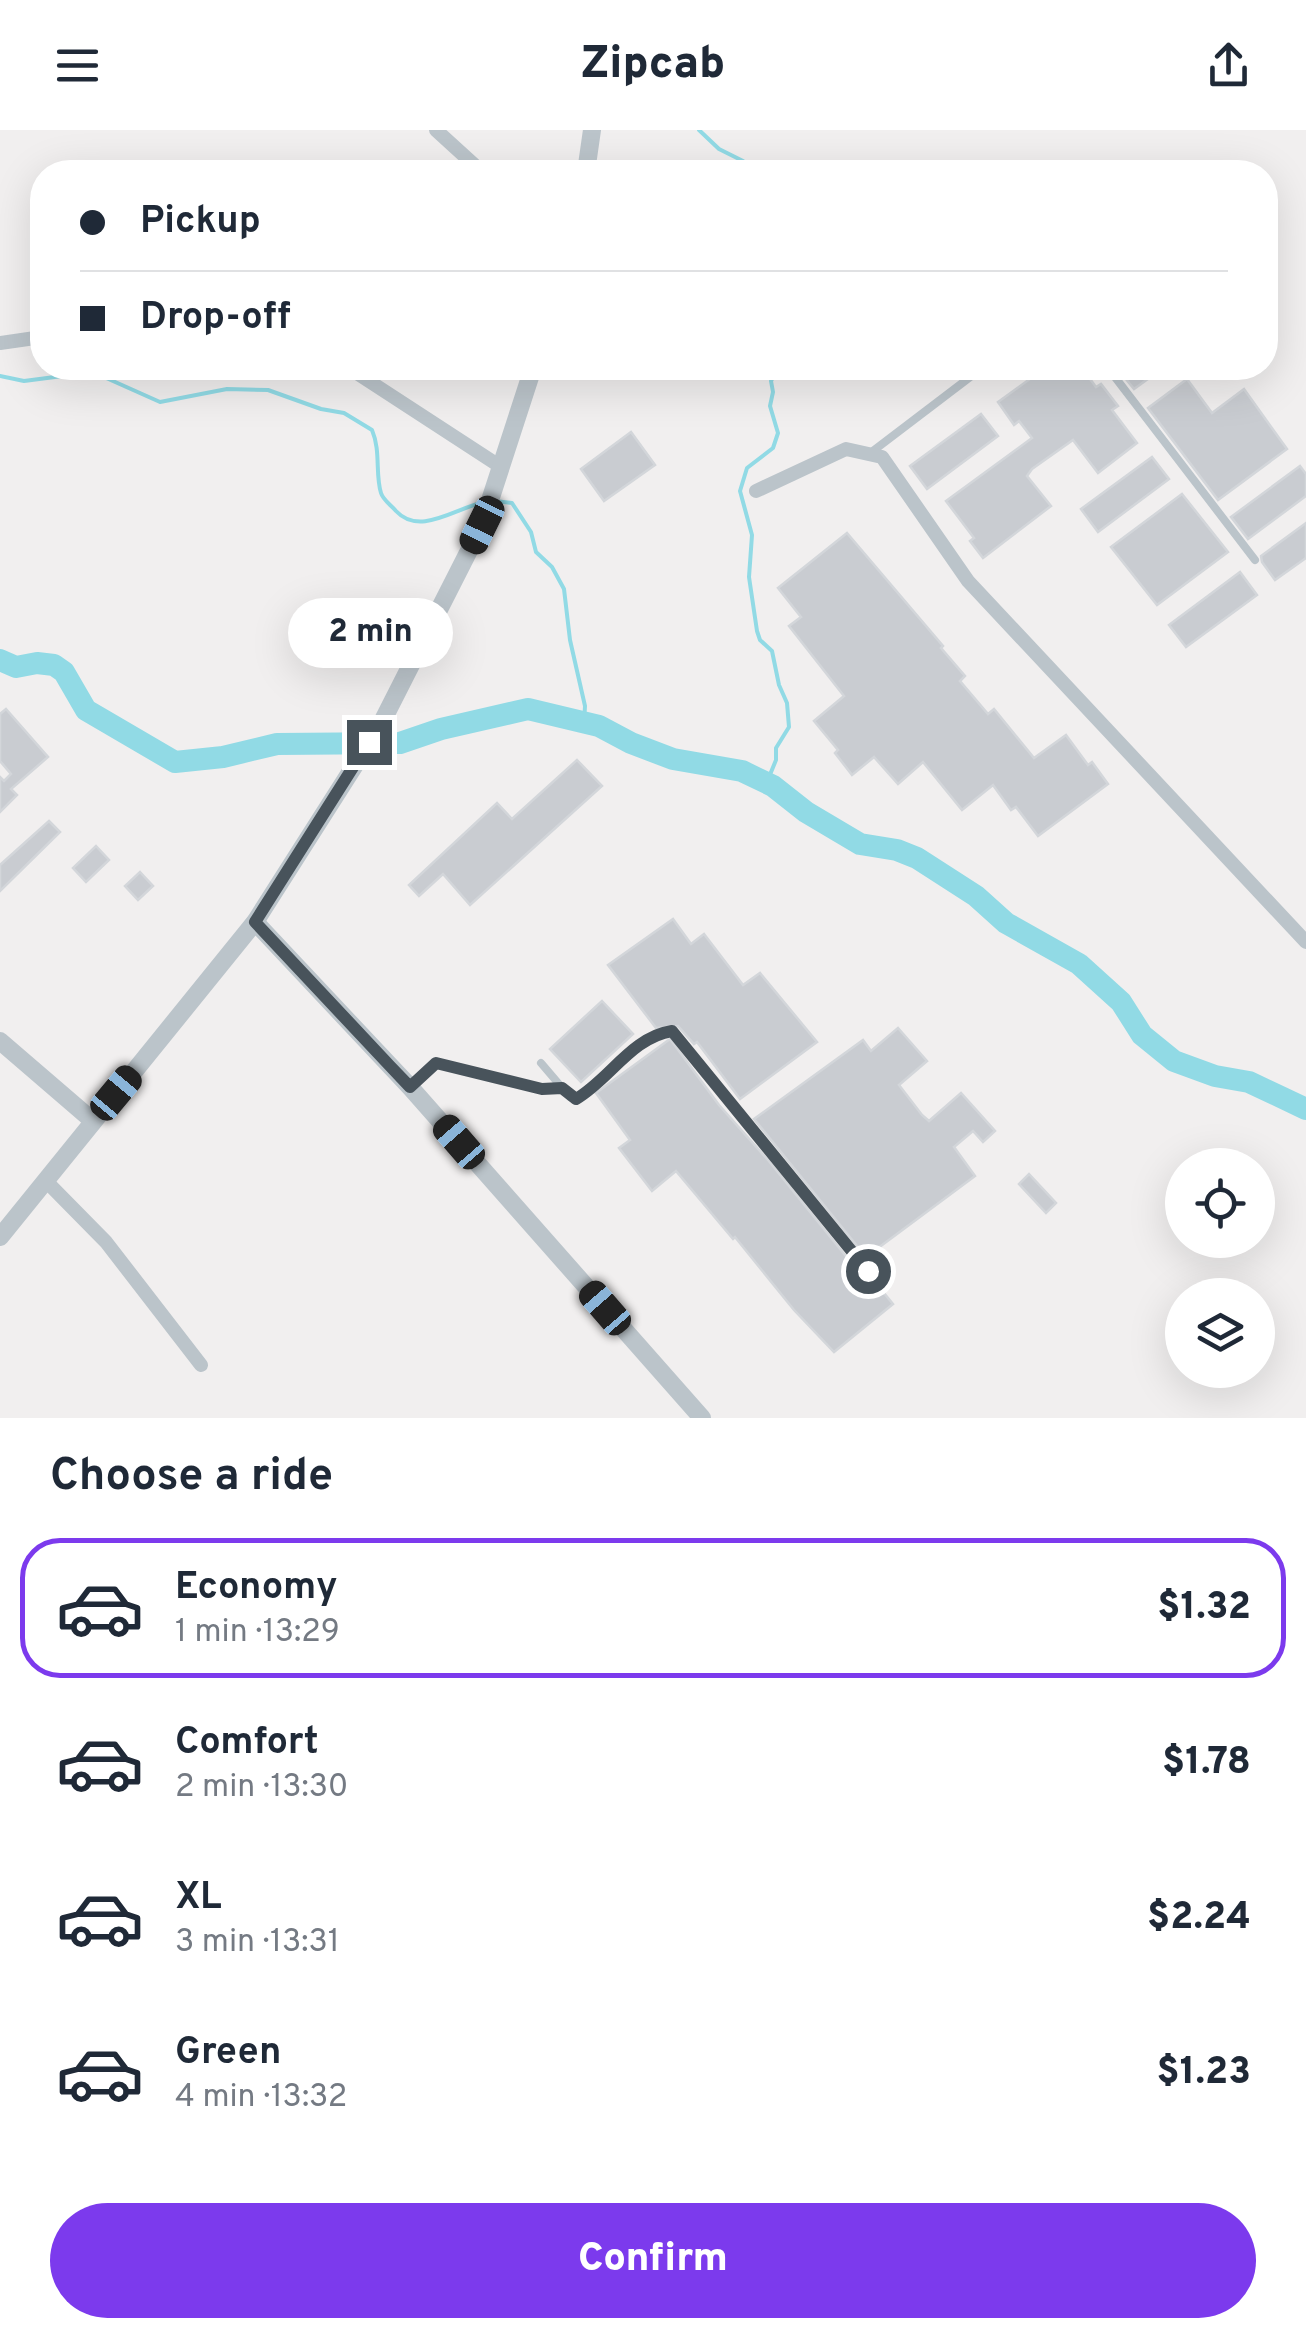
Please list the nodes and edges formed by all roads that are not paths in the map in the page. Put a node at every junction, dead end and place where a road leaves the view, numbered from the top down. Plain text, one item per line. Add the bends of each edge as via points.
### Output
1 (436, 130) edge
2 (592, 130) edge
3 (469, 160) edge
4 (588, 160) edge
5 (30, 338) edge
6 (0, 342) edge
7 (366, 380) edge
8 (529, 380) edge
9 (966, 380) edge
10 (1117, 380) edge
11 (869, 454) junction
12 (501, 468) junction
13 (756, 491) dead end
14 (1255, 560) dead end
15 (255, 922) junction
16 (1306, 942) edge
17 (0, 1041) edge
18 (541, 1063) dead end
19 (410, 1087) junction
20 (562, 1088) junction
21 (93, 1121) junction
22 (45, 1180) junction
23 (0, 1236) edge
24 (868, 1271) dead end
25 (201, 1365) dead end
26 (702, 1418) edge

1 - 3 street
2 - 4 street
5 - 6 street
7 - 12 street
8 - 12 street
9 - 11 lane
10 - 14 lane
11 - 13 street via 846,450
11 - 16 street via 882,457 968,581
12 - 15 street via 487,512 382,724
15 - 19 street
15 - 21 street
17 - 21 street
18 - 20 lane
19 - 20 lane via 436,1063
19 - 26 street
20 - 24 lane via 570,1097 581,1096 622,1058 672,1031
21 - 22 street
22 - 23 street
22 - 25 street via 106,1242

